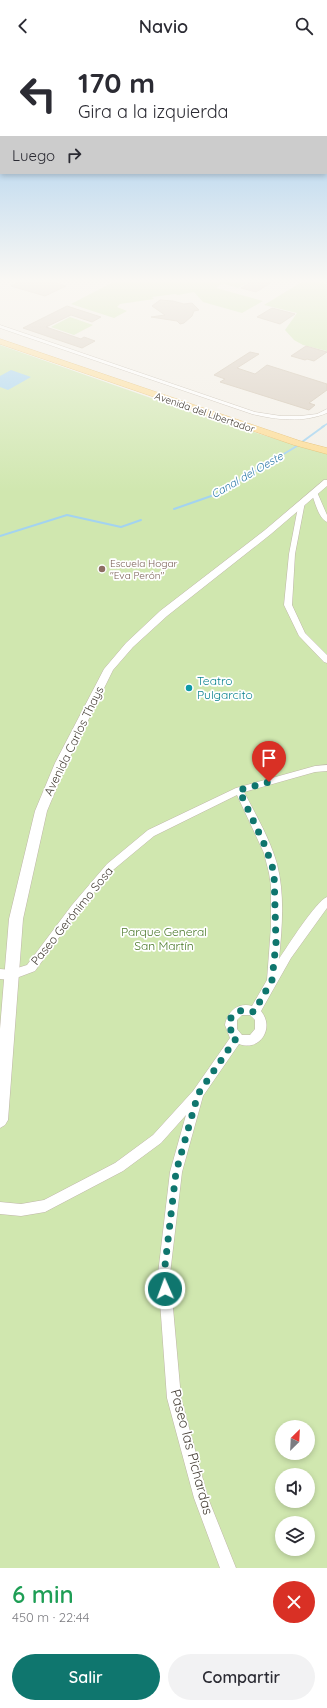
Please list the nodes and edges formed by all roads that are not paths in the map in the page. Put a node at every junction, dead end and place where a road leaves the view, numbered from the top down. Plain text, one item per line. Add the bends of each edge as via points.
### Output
1 (25, 350) edge
2 (69, 350) edge
3 (327, 412) edge
4 (297, 443) junction
5 (327, 451) edge
6 (327, 459) edge
7 (327, 482) edge
8 (314, 492) junction
9 (302, 502) junction
10 (327, 520) edge
11 (327, 660) edge
12 (327, 768) edge
13 (239, 790) junction
14 (327, 901) edge
15 (5, 974) edge
16 (272, 980) junction
17 (254, 1012) junction
18 (237, 1037) junction
19 (198, 1094) junction
20 (0, 1120) edge
21 (0, 1208) edge
22 (228, 1568) edge

1 - 4 main road, Avenida del Libertador
2 - 3 street via 254,413 305,418
4 - 5 main road, Avenida del Libertador
4 - 6 main road, Avenida del Libertador
7 - 8 street, Avenida Carlos Thays
8 - 9 street, Avenida Carlos Thays
8 - 10 street
9 - 11 street via 292,554 288,605 302,634
9 - 15 street, Avenida Carlos Thays via 268,532 174,604 135,639 109,669 61,763 41,811
12 - 13 street, Paseo Gerónimo Sosa
13 - 15 street, Paseo Gerónimo Sosa via 151,833 110,867 75,908 31,968
13 - 16 street via 266,848 274,872 276,943
14 - 16 street via 313,917
15 - 20 street, Avenida Carlos Thays
16 - 17 street
17 - 18 street via 243,1010 233,1014 229,1024
17 - 18 street via 262,1024 260,1033 247,1040
18 - 19 street, Paseo las Pichardas
19 - 21 street via 157,1139 119,1167 45,1206 21,1210
19 - 22 street, Paseo las Pichardas via 176,1172 164,1274 174,1398 202,1498

